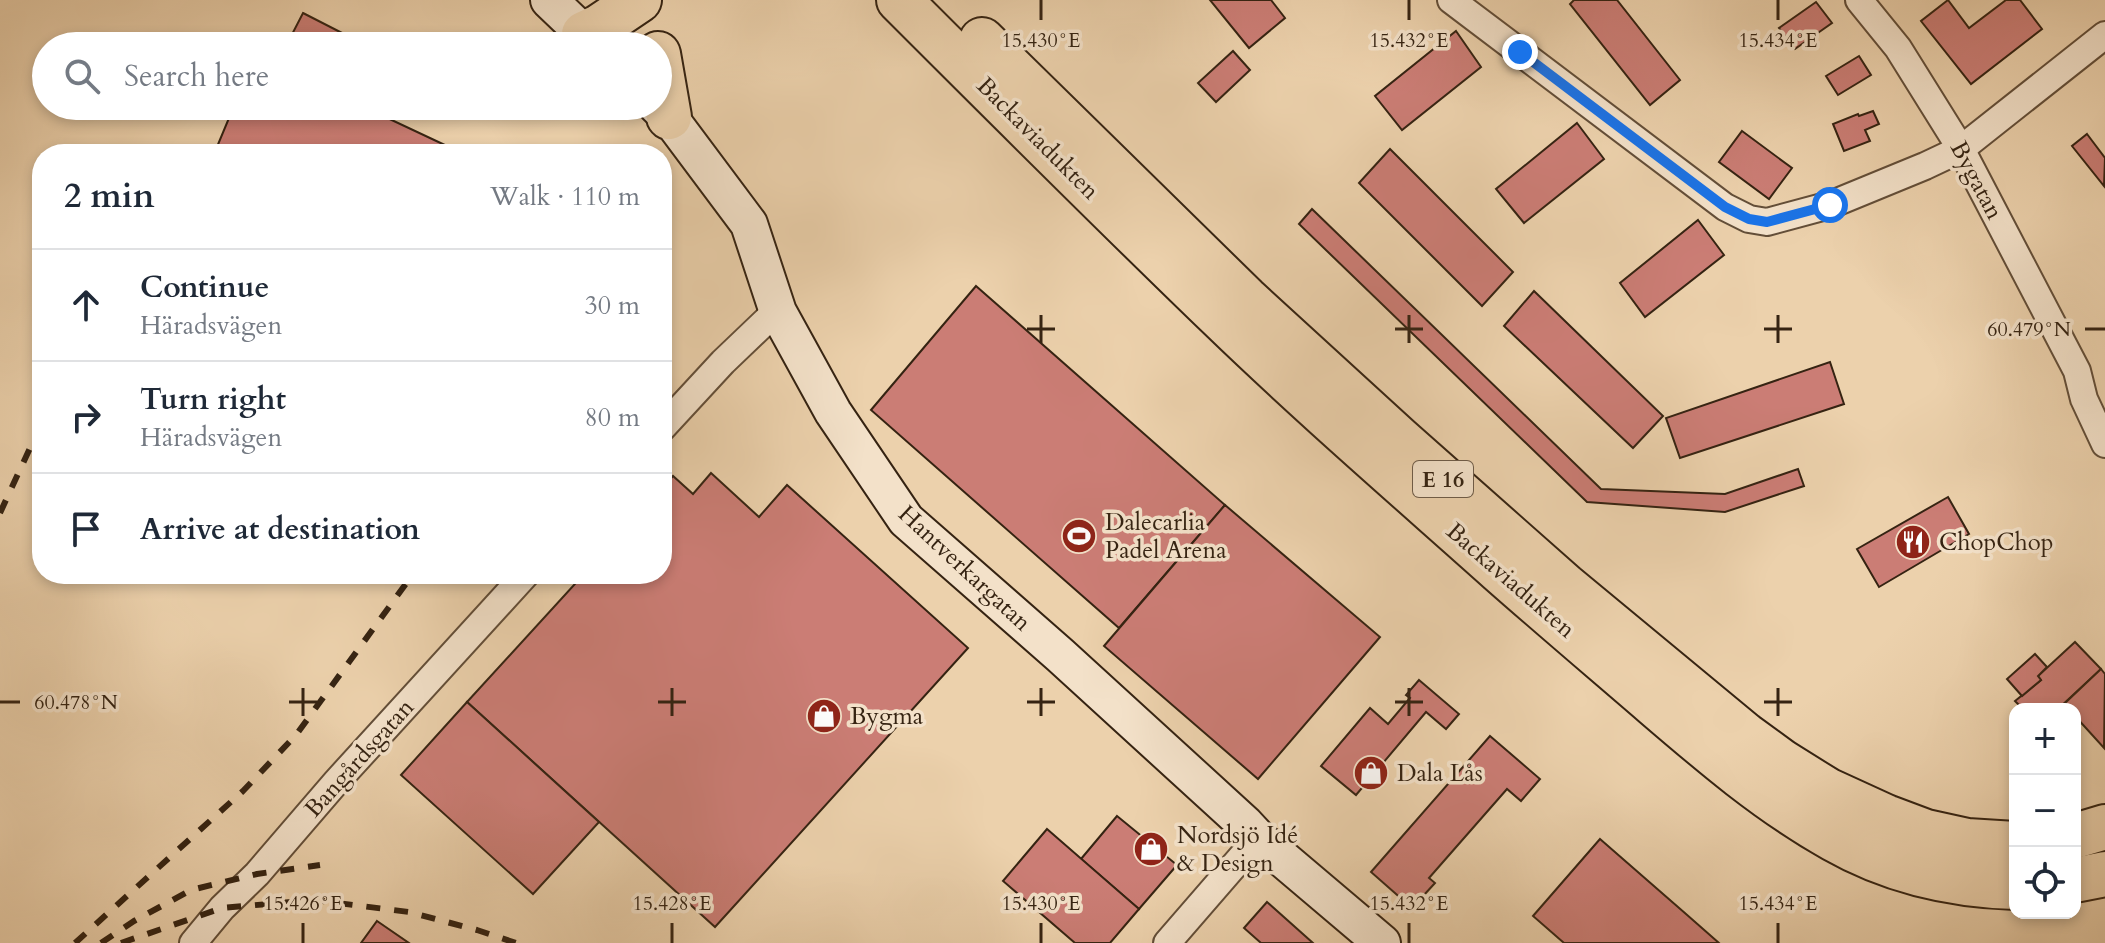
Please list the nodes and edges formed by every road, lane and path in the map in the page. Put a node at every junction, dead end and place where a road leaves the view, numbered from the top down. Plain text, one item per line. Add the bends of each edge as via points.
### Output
1 (549, 0) edge
2 (639, 0) edge
3 (667, 0) edge
4 (863, 0) edge
5 (899, 0) edge
6 (943, 0) edge
7 (1451, 0) edge
8 (1859, 0) edge
9 (594, 27) edge
10 (660, 32) edge
11 (2105, 35) edge
12 (966, 67) junction
13 (669, 120) edge
14 (1961, 149) junction
15 (778, 312) junction
16 (2077, 371) junction
17 (2105, 402) edge
18 (672, 417) edge
19 (2105, 444) edge
20 (517, 584) edge
21 (2105, 827) edge
22 (2081, 834) edge
23 (1258, 838) junction
24 (2009, 844) edge
25 (2105, 874) edge
26 (2081, 879) edge
27 (2009, 887) edge
28 (193, 943) edge
29 (1167, 943) edge
30 (1382, 943) edge

1 - 9 street
2 - 9 highway
3 - 10 highway
4 - 12 highway
5 - 12 highway, Backaviadukten / E 16
6 - 24 highway, Backaviadukten / E 16 via 1246,299 1565,586 1745,735 1827,790 1886,817 1967,841
7 - 14 street via 1725,207 1749,219 1767,222 1830,205
8 - 14 street, Bygatan via 1898,48
11 - 14 street
12 - 27 highway, Backaviadukten / E 16 via 1222,319 1533,601 1715,757 1781,807 1891,865 1938,879
13 - 15 street, Hantverkargatan via 749,224
14 - 16 street, Bygatan
15 - 18 street
15 - 23 street, Hantverkargatan via 833,412 906,520
16 - 17 street, Bygatan
16 - 19 street, Bygatan
20 - 28 street, Bangårdsgatan
21 - 22 highway
23 - 29 street
23 - 30 street, Hantverkargatan
25 - 26 highway

